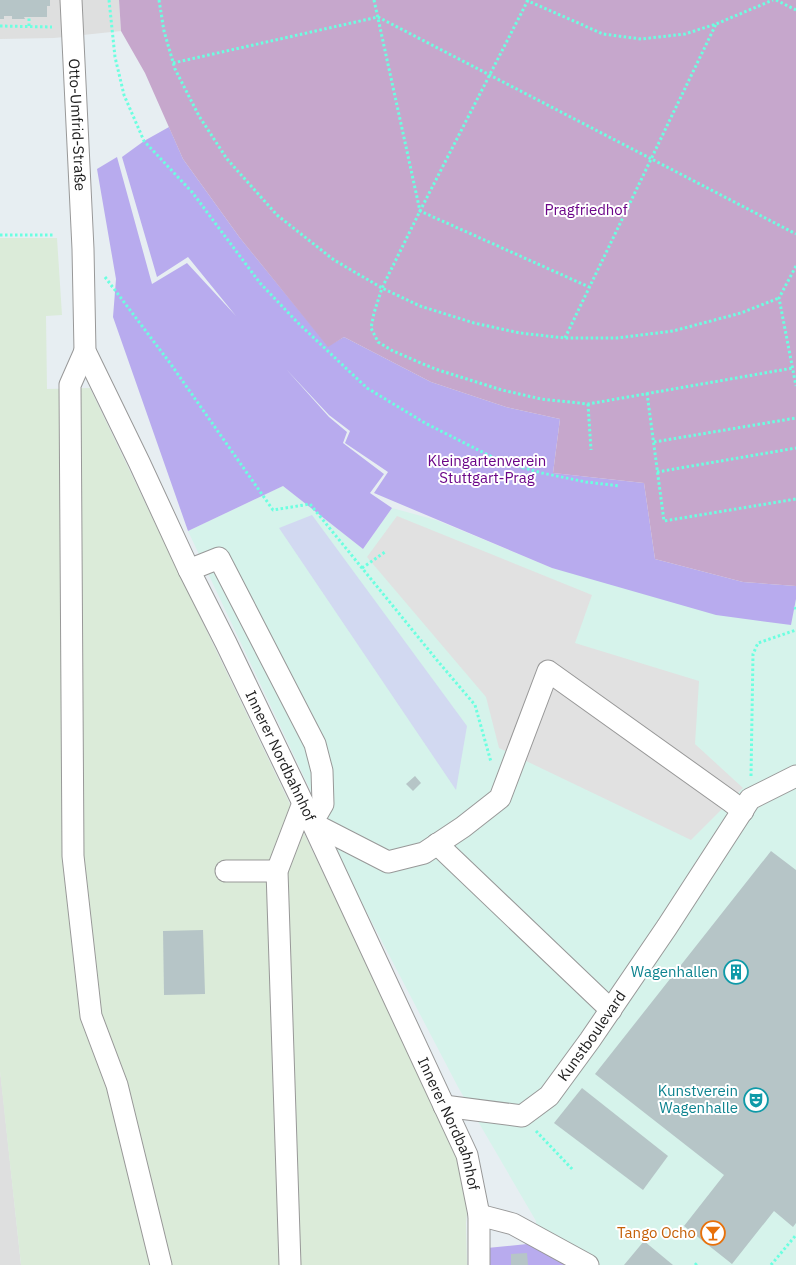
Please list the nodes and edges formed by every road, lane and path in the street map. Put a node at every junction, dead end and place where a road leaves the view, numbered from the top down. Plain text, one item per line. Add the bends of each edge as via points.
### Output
1 (71, 0) edge
2 (109, 0) edge
3 (159, 0) edge
4 (374, 0) edge
5 (527, 0) edge
6 (775, 0) edge
7 (796, 10) edge
8 (29, 17) dead end
9 (378, 17) junction
10 (716, 24) junction
11 (0, 26) edge
12 (29, 26) junction
13 (73, 27) junction
14 (173, 63) junction
15 (490, 75) junction
16 (651, 159) junction
17 (420, 211) junction
18 (796, 234) edge
19 (0, 235) edge
20 (53, 235) dead end
21 (84, 249) junction
22 (796, 266) edge
23 (589, 287) junction
24 (382, 288) junction
25 (779, 298) junction
26 (565, 338) junction
27 (85, 351) junction
28 (796, 360) edge
29 (791, 361) junction
30 (793, 368) junction
31 (796, 386) edge
32 (647, 393) junction
33 (588, 404) junction
34 (796, 418) edge
35 (654, 442) junction
36 (796, 448) edge
37 (591, 450) dead end
38 (657, 472) junction
39 (620, 486) dead end
40 (796, 499) edge
41 (385, 552) dead end
42 (362, 568) junction
43 (189, 570) junction
44 (796, 630) edge
45 (492, 765) dead end
46 (796, 776) edge
47 (303, 803) junction
48 (747, 805) junction
49 (312, 823) junction
50 (436, 844) junction
51 (226, 871) dead end
52 (277, 871) junction
53 (611, 1010) junction
54 (444, 1106) junction
55 (522, 1116) junction
56 (573, 1170) dead end
57 (479, 1214) junction
58 (796, 1234) edge
59 (161, 1265) edge
60 (290, 1265) edge
61 (479, 1265) edge
62 (588, 1265) edge
63 (772, 1265) edge

1 - 13 street, Otto-Umfrid-Straße
2 - 39 path via 115,57 124,95 144,141 192,192 260,283 297,322 367,388 500,461 542,473
3 - 14 path
4 - 9 path
5 - 10 path via 603,34 641,39 684,34
5 - 15 path
6 - 7 path
6 - 10 path
8 - 12 path
9 - 14 path
9 - 15 path
9 - 17 path
10 - 16 path
11 - 12 path
12 - 13 path
13 - 21 street, Otto-Umfrid-Straße
14 - 24 path via 199,116 227,159 277,214 334,260
15 - 16 path
15 - 17 path
16 - 18 path
16 - 23 path
17 - 23 path
17 - 24 path
19 - 20 path
21 - 27 street, Innerer Nordbahnhof
21 - 42 path via 170,362 273,510 310,504
22 - 25 path
23 - 26 path
24 - 26 path via 420,306 474,323
24 - 33 path via 371,328 378,342 393,351 435,369 502,390 541,399
25 - 26 path via 741,313 673,331 617,338
25 - 29 path
27 - 43 street, Innerer Nordbahnhof
27 - 59 street via 70,385 73,856 91,1016 117,1085
28 - 29 path
29 - 30 path
30 - 31 path
30 - 32 path
32 - 33 path
32 - 35 path
33 - 37 path
34 - 35 path
35 - 38 path
36 - 38 path
38 - 40 path via 664,521
41 - 42 path
42 - 45 path via 475,705
43 - 47 street, Innerer Nordbahnhof
43 - 49 street via 219,558 315,744 322,771 323,804
44 - 48 path via 758,643 753,654
46 - 48 street, Kunstboulevard
47 - 49 street, Innerer Nordbahnhof
47 - 52 street
48 - 50 street via 730,800 548,671 500,798
48 - 53 street, Kunstboulevard
49 - 50 street via 388,862 424,853
49 - 54 street, Innerer Nordbahnhof
50 - 53 street
51 - 52 street
52 - 60 street
53 - 55 street, Kunstboulevard via 549,1096
54 - 55 street
54 - 57 street, Innerer Nordbahnhof via 467,1154
55 - 56 path
57 - 61 street, Innerer Nordbahnhof
57 - 62 street via 513,1224
58 - 63 path

